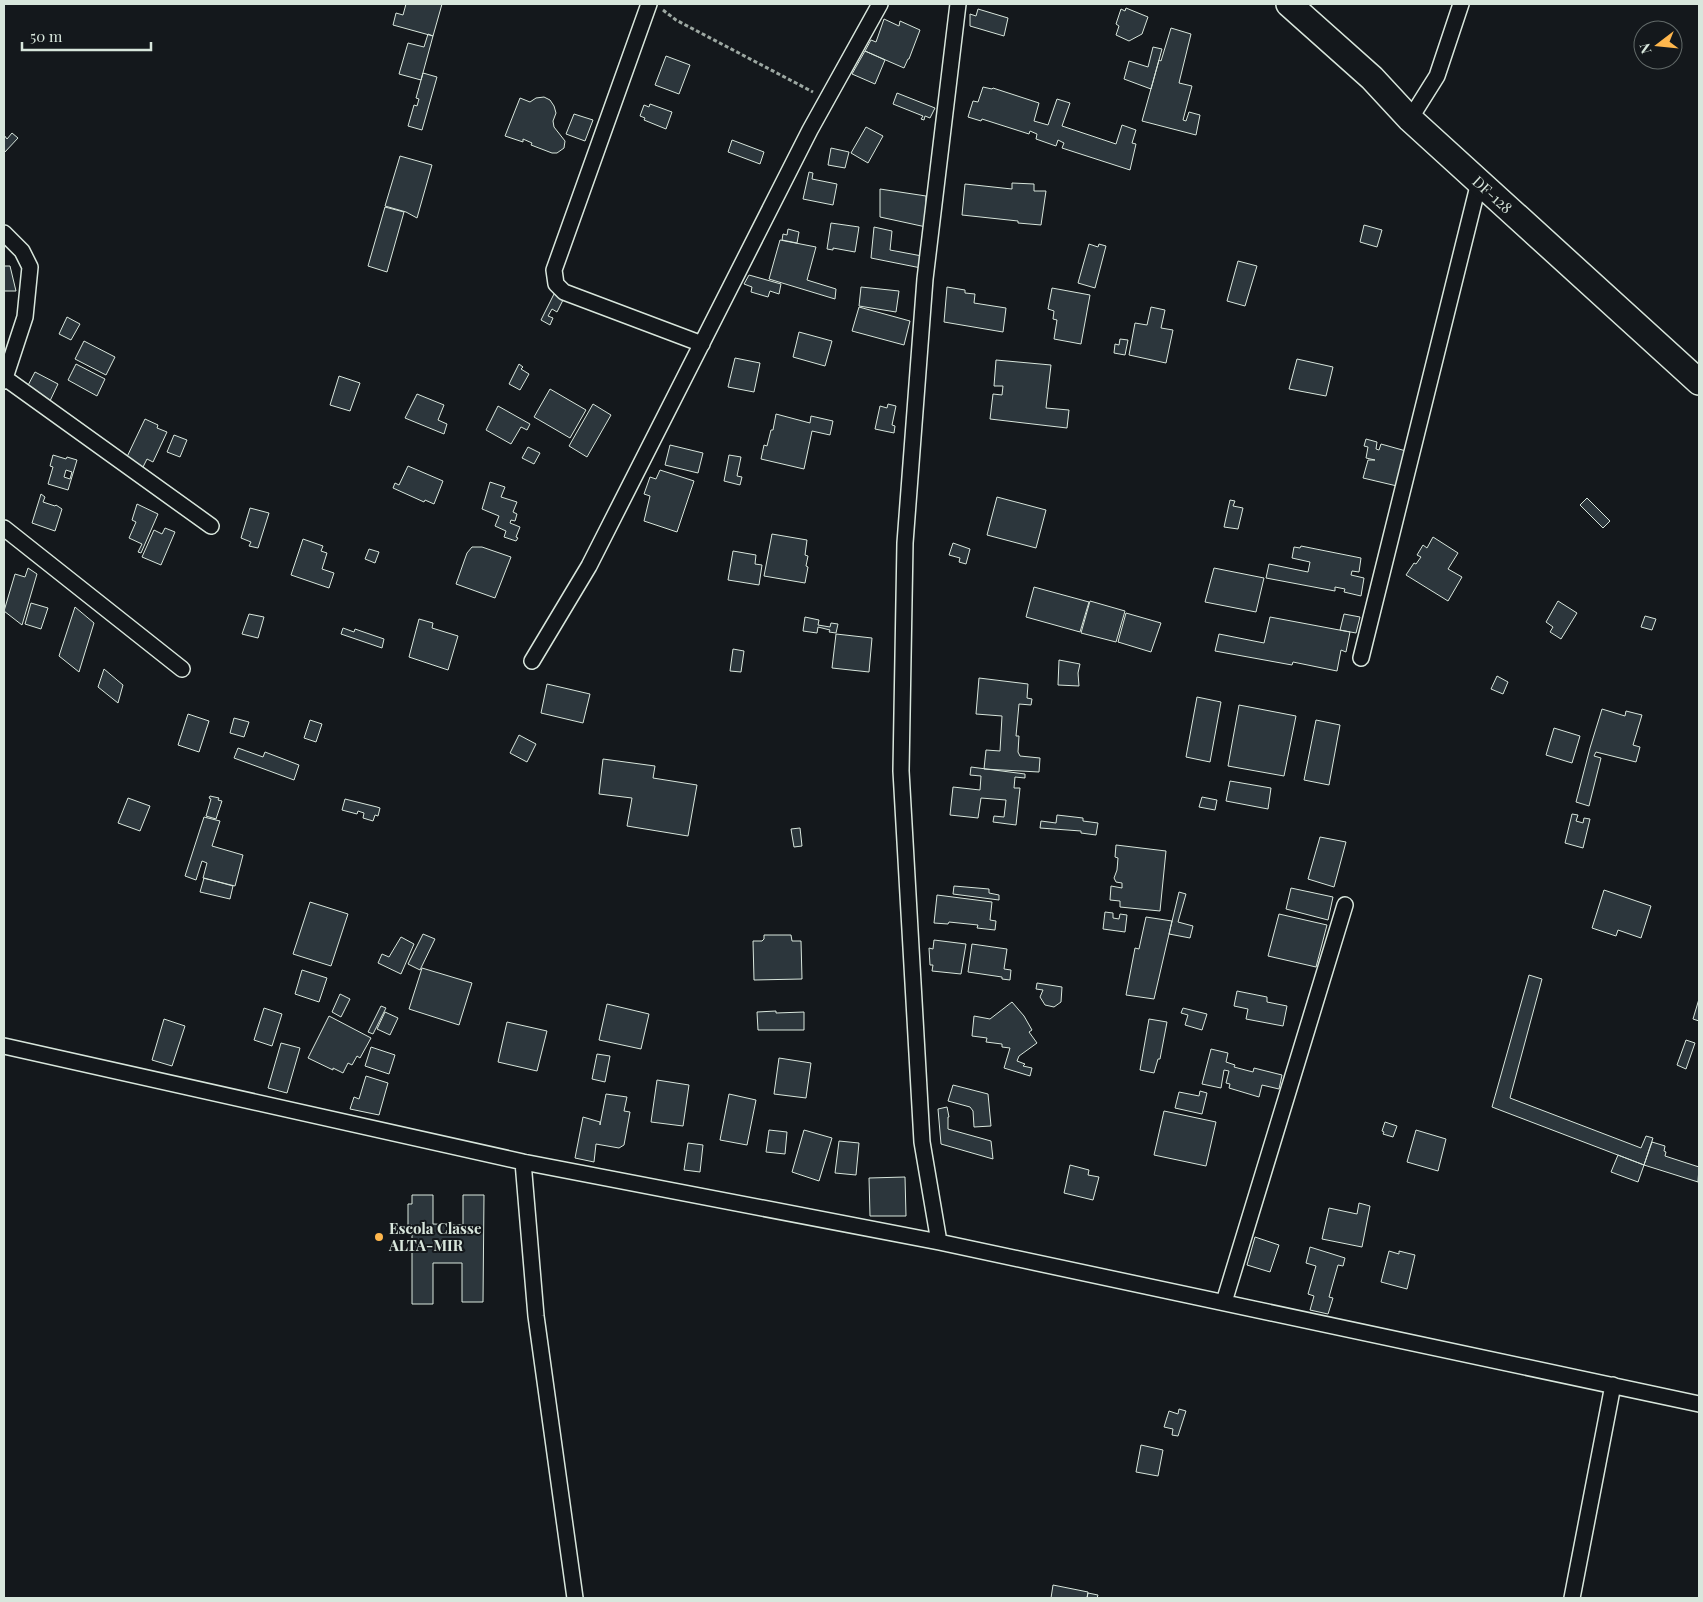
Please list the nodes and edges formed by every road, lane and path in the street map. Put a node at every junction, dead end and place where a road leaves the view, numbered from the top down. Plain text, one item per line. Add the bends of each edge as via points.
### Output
1 (880, 4) edge
2 (958, 4) edge
3 (1289, 4) edge
4 (1461, 4) edge
5 (655, 6) edge
6 (827, 99) junction
7 (1410, 119) junction
8 (1478, 182) junction
9 (4, 233) edge
10 (702, 344) junction
11 (4, 380) edge
12 (1699, 382) edge
13 (211, 526) dead end
14 (4, 528) edge
15 (1361, 658) dead end
16 (532, 661) dead end
17 (182, 669) dead end
18 (1345, 905) dead end
19 (4, 1046) edge
20 (523, 1162) junction
21 (939, 1242) junction
22 (1224, 1302) junction
23 (1613, 1385) junction
24 (1699, 1404) edge
25 (575, 1598) edge
26 (1572, 1598) edge

1 - 6 street
2 - 21 street via 925,279 905,543 901,771 922,1142
3 - 7 main road, DF-128 / DF-128 via 1372,78
4 - 7 street via 1437,76
5 - 6 path
5 - 10 street via 554,270 556,284 564,292
6 - 10 street
7 - 8 main road, DF-128 / DF-128
8 - 12 main road, DF-128 / DF-128
8 - 15 street
9 - 11 street via 22,251 30,267 24,318
10 - 16 street via 589,566
11 - 13 street
14 - 17 street
18 - 22 street
19 - 20 street
20 - 21 street
20 - 25 street via 536,1316
21 - 22 street
22 - 23 street
23 - 24 street
23 - 26 street

